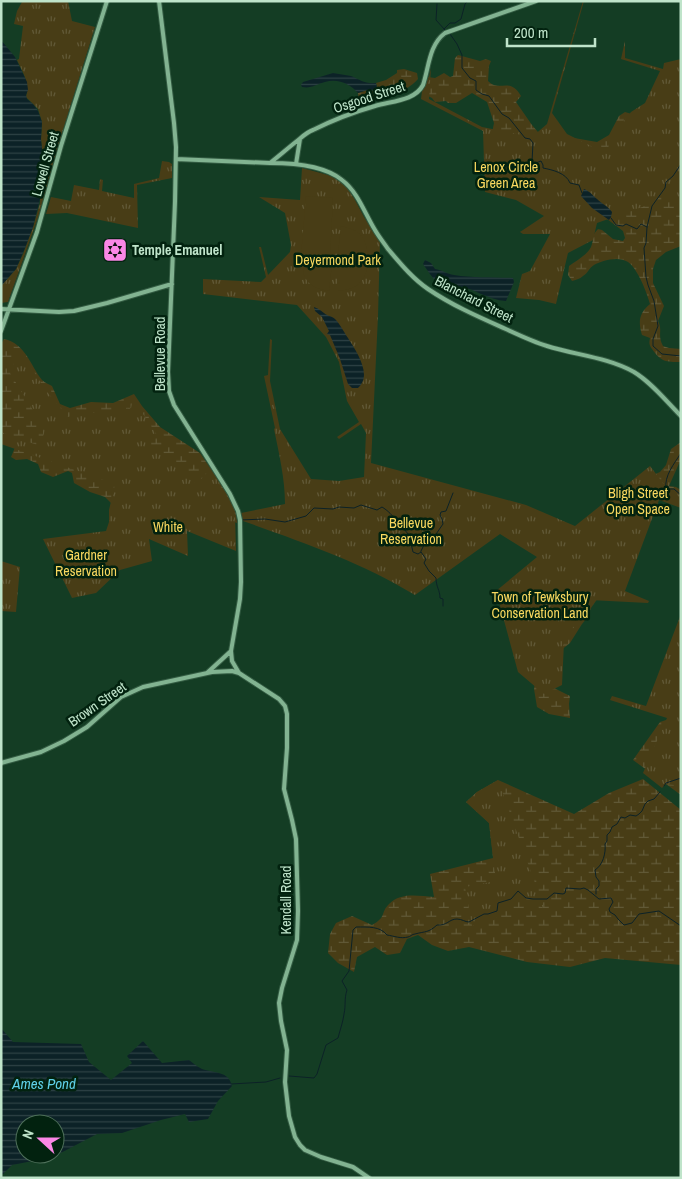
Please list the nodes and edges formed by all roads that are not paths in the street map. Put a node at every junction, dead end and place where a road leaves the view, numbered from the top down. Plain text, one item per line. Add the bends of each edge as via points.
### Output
1 (107, 1) edge
2 (160, 1) edge
3 (536, 1) edge
4 (300, 139) junction
5 (176, 159) junction
6 (270, 163) junction
7 (296, 164) junction
8 (172, 284) junction
9 (1, 309) edge
10 (8, 310) junction
11 (1, 331) edge
12 (681, 416) edge
13 (231, 651) junction
14 (239, 673) junction
15 (205, 674) junction
16 (1, 763) edge
17 (369, 1178) edge

1 - 10 street, Lowell Street via 39,226
2 - 5 street, Bellevue Road
3 - 4 street, Osgood Street via 440,36 433,47 422,87 416,94 338,119
4 - 6 street, Osgood Street
4 - 7 street
5 - 6 street
5 - 8 street, Bellevue Road
6 - 7 street, Blanchard Street
7 - 12 street, Blanchard Street via 333,174 345,183 396,259 427,289 478,317 537,342 633,372
8 - 10 street via 74,310
8 - 13 street, Bellevue Road via 170,398 230,494 240,520 240,599
9 - 10 street
10 - 11 street, Lowell Street
13 - 14 street, Bellevue Road via 233,665
13 - 15 street
14 - 15 street, Brown Street
14 - 17 street, Kendall Road via 275,697 285,706 287,714 284,789 296,840 297,940 279,1003 287,1050 285,1082 294,1136 305,1150 353,1167
15 - 16 street, Brown Street via 150,685 129,693 87,727 64,740 41,752

